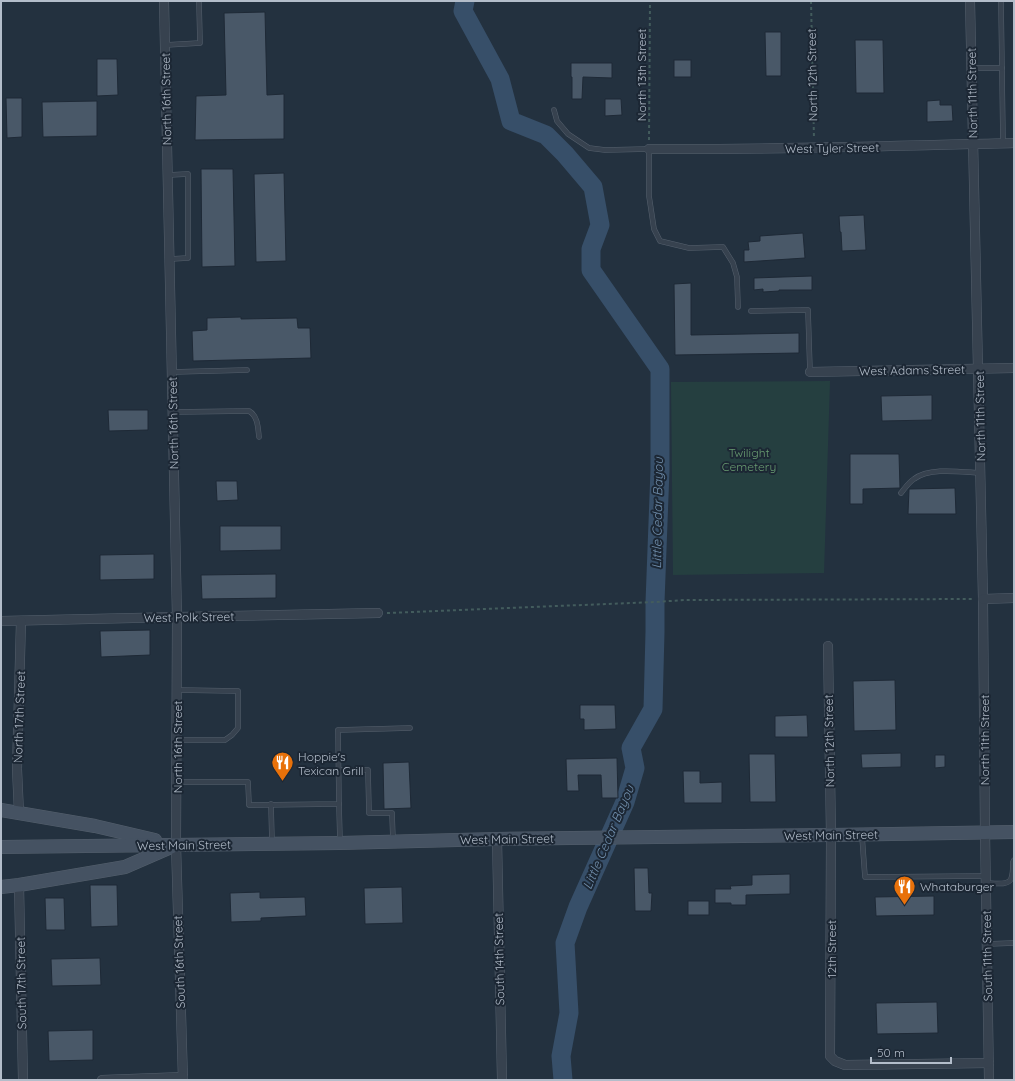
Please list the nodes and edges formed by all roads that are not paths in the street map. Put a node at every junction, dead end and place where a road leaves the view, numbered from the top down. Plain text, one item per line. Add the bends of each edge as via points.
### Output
1 (164, 1) edge
2 (199, 1) edge
3 (970, 1) edge
4 (1001, 1) edge
5 (165, 45) junction
6 (971, 68) junction
7 (1002, 68) junction
8 (554, 110) dead end
9 (1003, 143) junction
10 (1014, 143) edge
11 (973, 144) junction
12 (649, 149) junction
13 (168, 175) junction
14 (170, 259) junction
15 (738, 307) dead end
16 (751, 311) dead end
17 (979, 368) junction
18 (1014, 368) edge
19 (247, 370) dead end
20 (172, 372) junction
21 (810, 372) joint
22 (173, 412) junction
23 (259, 437) dead end
24 (981, 473) junction
25 (901, 492) dead end
26 (1014, 598) edge
27 (983, 599) junction
28 (378, 614) road end
29 (177, 617) junction
30 (1, 621) edge
31 (21, 621) junction
32 (828, 646) dead end
33 (177, 690) junction
34 (410, 728) dead end
35 (177, 740) junction
36 (339, 770) junction
37 (176, 782) junction
38 (271, 804) junction
39 (339, 804) junction
40 (1, 810) edge
41 (19, 813) junction
42 (985, 832) junction
43 (1014, 832) edge
44 (862, 834) junction
45 (831, 835) junction
46 (497, 839) junction
47 (393, 841) junction
48 (340, 842) junction
49 (272, 843) junction
50 (176, 845) junction
51 (1, 847) edge
52 (1014, 860) edge
53 (986, 880) junction
54 (19, 885) junction
55 (1, 888) edge
56 (1014, 943) edge
57 (987, 944) junction
58 (989, 1063) junction
59 (183, 1079) edge
60 (23, 1080) edge
61 (102, 1080) edge
62 (502, 1080) edge
63 (990, 1080) edge

1 - 5 street, North 16th Street
2 - 5 lane via 200,43
3 - 6 street, North 11th Street
4 - 7 lane
5 - 13 street, North 16th Street
6 - 7 lane
6 - 11 street, North 11th Street
7 - 9 lane
8 - 12 lane via 557,121 568,134 589,148
9 - 10 street, West Tyler Street
9 - 11 street, West Tyler Street
11 - 12 street, West Tyler Street via 735,150
11 - 17 street, North 11th Street
12 - 15 lane via 649,196 654,229 660,240 689,248 723,247 737,277
13 - 14 street, North 16th Street
13 - 14 lane via 188,174 188,258
14 - 20 street, North 16th Street
16 - 21 lane via 808,310
17 - 18 street, West Adams Street
17 - 21 street, West Adams Street
17 - 24 street, North 11th Street
19 - 20 lane
20 - 22 street, North 16th Street
22 - 23 lane via 249,411 256,418
22 - 29 street, North 16th Street
24 - 25 lane via 940,471 920,475
24 - 27 street, North 11th Street
26 - 27 street
27 - 42 street, North 11th Street
28 - 29 street, West Polk Street
29 - 31 street, West Polk Street
29 - 33 street, North 16th Street
30 - 31 street, West Polk Street
31 - 41 street, North 17th Street via 17,769
32 - 45 street, North 12th Street
33 - 35 street, North 16th Street
33 - 35 lane via 238,691 238,728 232,735 225,740
34 - 36 lane via 338,730
35 - 37 street, North 16th Street
36 - 39 lane
36 - 47 lane via 368,770 369,813 392,813
37 - 38 lane via 248,782 249,805
37 - 50 street, North 16th Street
38 - 39 lane
38 - 49 lane
39 - 48 lane
40 - 41 main road
41 - 50 main road via 95,826
42 - 43 main road, West Main Street
42 - 44 main road, West Main Street
42 - 53 street, South 11th Street
44 - 45 main road, West Main Street
44 - 53 lane via 866,877
45 - 46 main road, West Main Street
45 - 58 street, 12th Street via 830,1056 845,1065
46 - 47 main road, West Main Street
46 - 62 street, South 14th Street
47 - 48 main road, West Main Street
48 - 49 main road, West Main Street
49 - 50 main road, West Main Street
50 - 51 main road, West Main Street
50 - 54 main road via 125,867
50 - 59 street, South 16th Street
52 - 53 lane via 1011,879 1008,882
53 - 57 street, South 11th Street
54 - 55 main road
54 - 60 street, South 17th Street
56 - 57 lane
57 - 58 street, South 11th Street
58 - 63 street, South 11th Street
59 - 61 street

